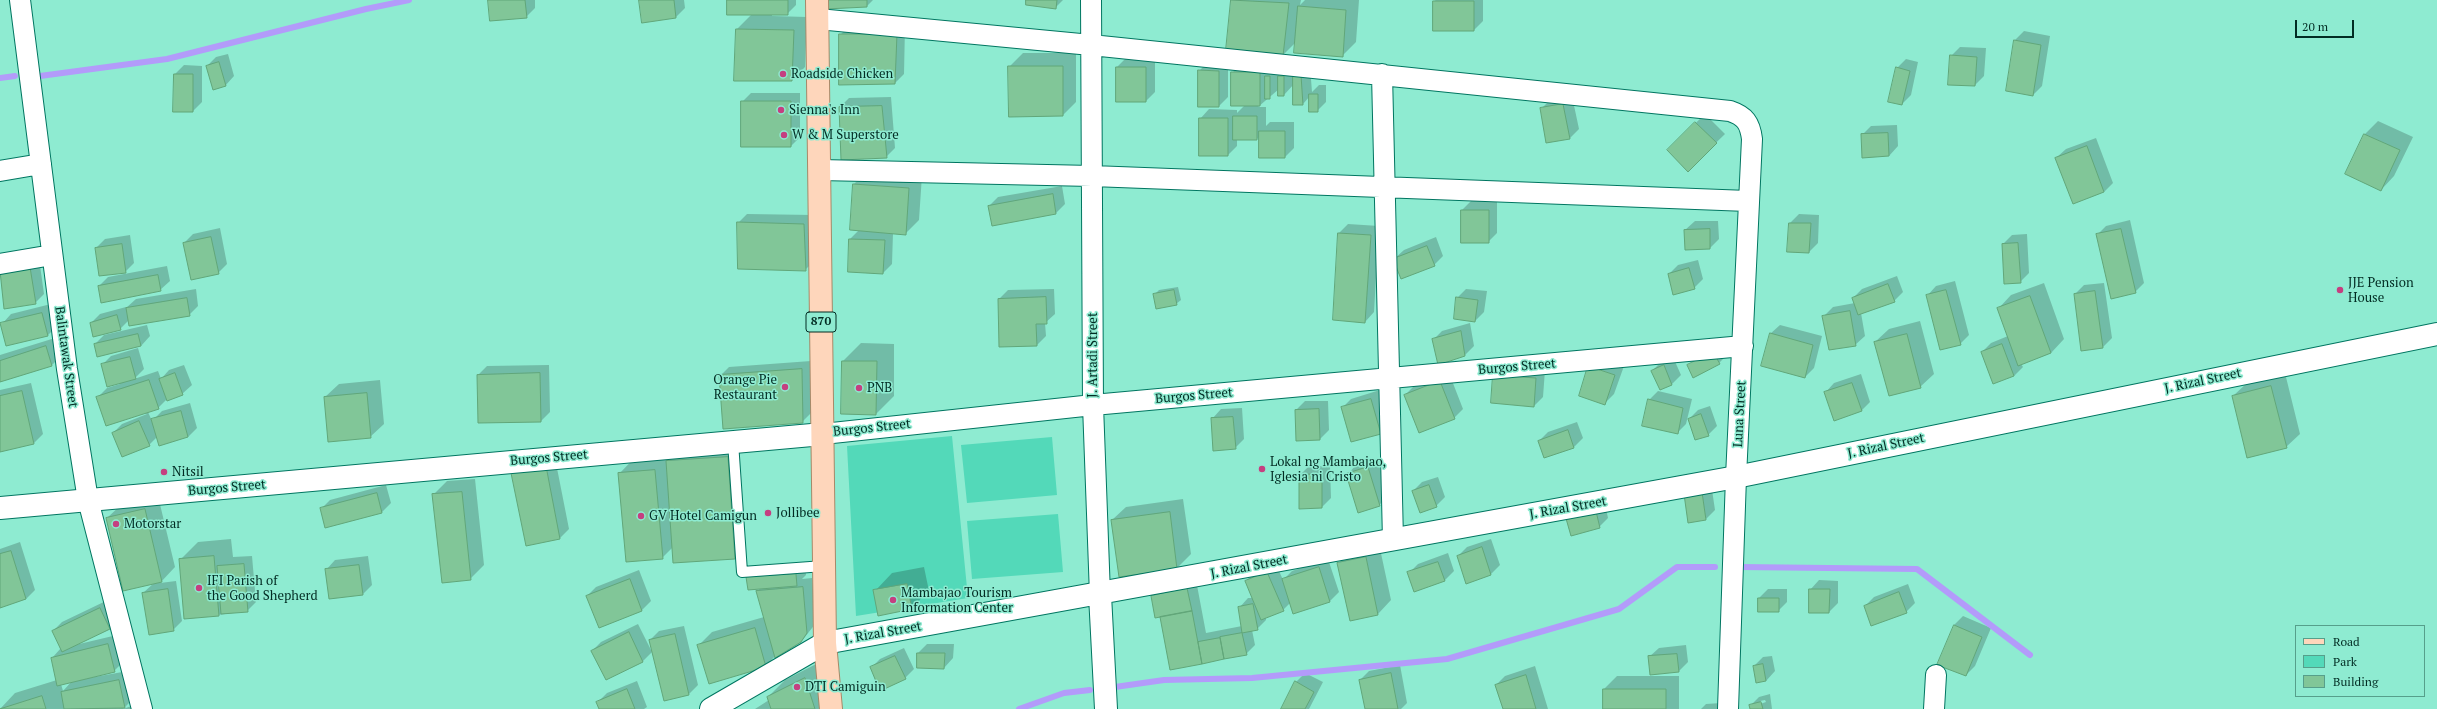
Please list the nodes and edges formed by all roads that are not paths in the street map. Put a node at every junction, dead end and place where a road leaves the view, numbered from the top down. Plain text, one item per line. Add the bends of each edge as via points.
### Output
1 (20, 0) edge
2 (1091, 0) edge
3 (818, 9) edge
4 (1091, 45) junction
5 (1382, 74) junction
6 (41, 164) junction
7 (820, 170) junction
8 (0, 171) edge
9 (1092, 176) junction
10 (1384, 187) junction
11 (1748, 201) junction
12 (52, 255) junction
13 (0, 264) edge
14 (2437, 334) edge
15 (1743, 346) junction
16 (1389, 378) junction
17 (1093, 405) junction
18 (823, 434) junction
19 (733, 442) junction
20 (1736, 477) junction
21 (88, 500) junction
22 (0, 508) edge
23 (1393, 540) junction
24 (824, 566) junction
25 (1100, 595) junction
26 (825, 643) junction
27 (1936, 675) dead end
28 (142, 709) edge
29 (711, 709) edge
30 (831, 709) edge
31 (1106, 709) edge
32 (1728, 709) edge
33 (1934, 709) edge

1 - 6 street, Balintawak Street
2 - 4 street, J. Artadi Street
3 - 4 street
3 - 7 main road, 870
4 - 5 street
4 - 9 street, J. Artadi Street
5 - 10 street
5 - 11 street, Luna Street via 1730,110 1747,120 1752,139
6 - 8 street
6 - 12 street, Balintawak Street
7 - 9 street
7 - 18 main road, 870
9 - 10 street
9 - 17 street, J. Artadi Street
10 - 11 street
10 - 16 street
11 - 15 street, Luna Street
12 - 13 street
12 - 21 street, Balintawak Street
14 - 20 main road, J. Rizal Street
15 - 16 street, Burgos Street
15 - 20 street, Luna Street
16 - 17 street, Burgos Street
16 - 23 street
17 - 18 street, Burgos Street
17 - 25 street, J. Artadi Street
18 - 19 main road, Burgos Street
18 - 24 main road, 870
19 - 21 main road, Burgos Street
19 - 24 lane via 742,572
20 - 23 main road, J. Rizal Street
20 - 32 street, Luna Street
21 - 22 main road, Burgos Street
21 - 28 street, Balintawak Street
23 - 25 main road, J. Rizal Street
24 - 26 main road, 870
25 - 26 main road, J. Rizal Street
25 - 31 main road, J. Artadi Street
26 - 29 main road, J. Rizal Street
26 - 30 main road, 870
27 - 33 street

